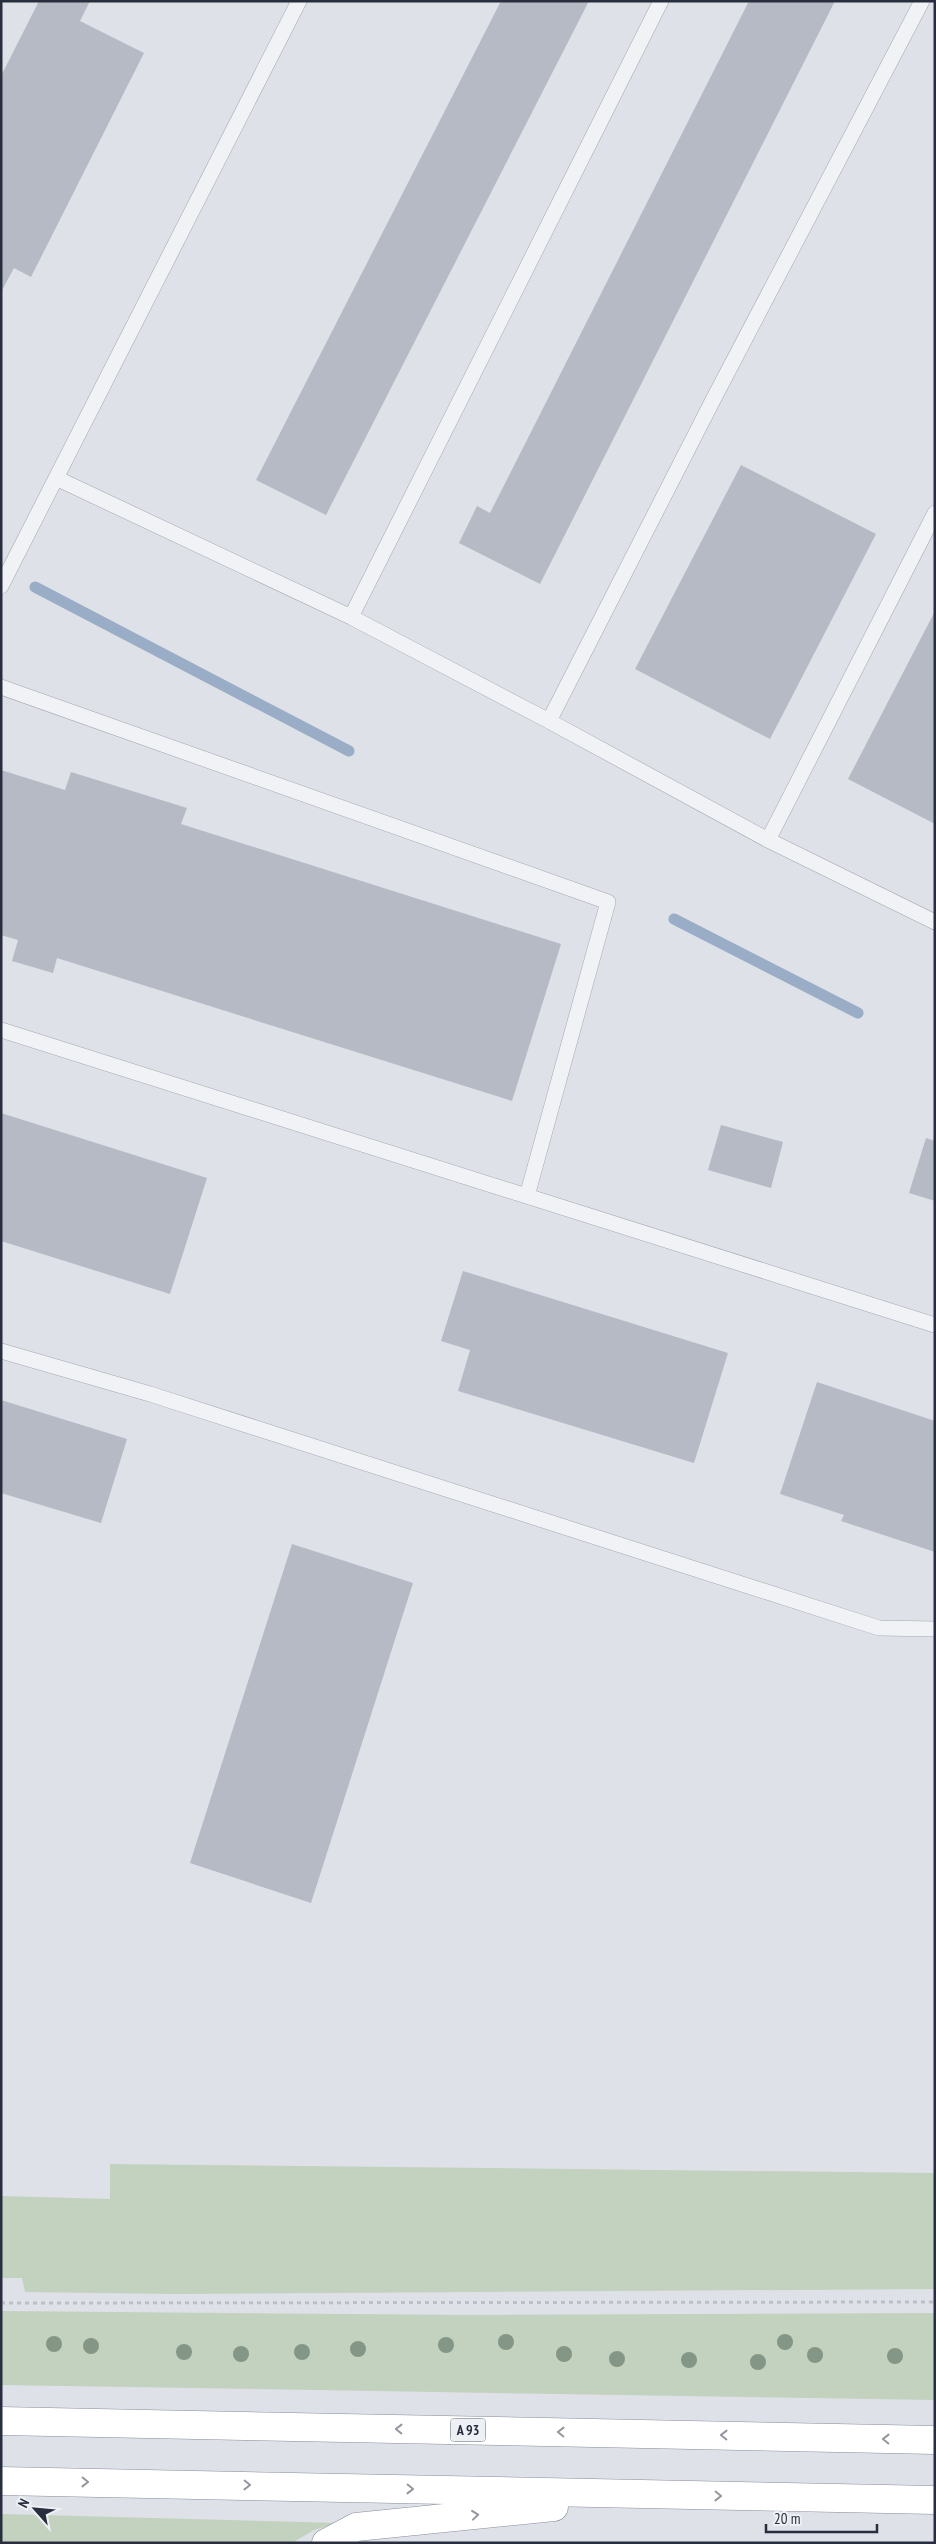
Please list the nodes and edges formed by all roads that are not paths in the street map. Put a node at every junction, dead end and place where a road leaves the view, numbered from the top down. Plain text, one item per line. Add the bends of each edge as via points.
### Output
1 (299, 1) edge
2 (661, 1) edge
3 (922, 1) edge
4 (56, 478) junction
5 (935, 513) edge
6 (1, 586) edge
7 (351, 617) junction
8 (1, 687) edge
9 (550, 721) junction
10 (768, 840) junction
11 (935, 922) edge
12 (1, 1030) edge
13 (527, 1196) junction
14 (935, 1325) edge
15 (1, 1352) edge
16 (935, 1629) edge
17 (1, 2421) edge
18 (935, 2440) edge
19 (1, 2481) edge
20 (670, 2495) junction
21 (935, 2500) edge
22 (326, 2543) edge

1 - 4 lane
2 - 7 lane
3 - 9 lane via 714,398
4 - 6 lane
4 - 7 lane
5 - 10 lane
7 - 9 lane
8 - 13 lane via 608,902
9 - 10 lane
10 - 11 lane
12 - 13 lane
13 - 14 lane
15 - 16 lane via 150,1394 879,1628
18 -> 17 highway, A 93
19 -> 20 highway
20 -> 21 highway
22 -> 20 highway via 356,2526

